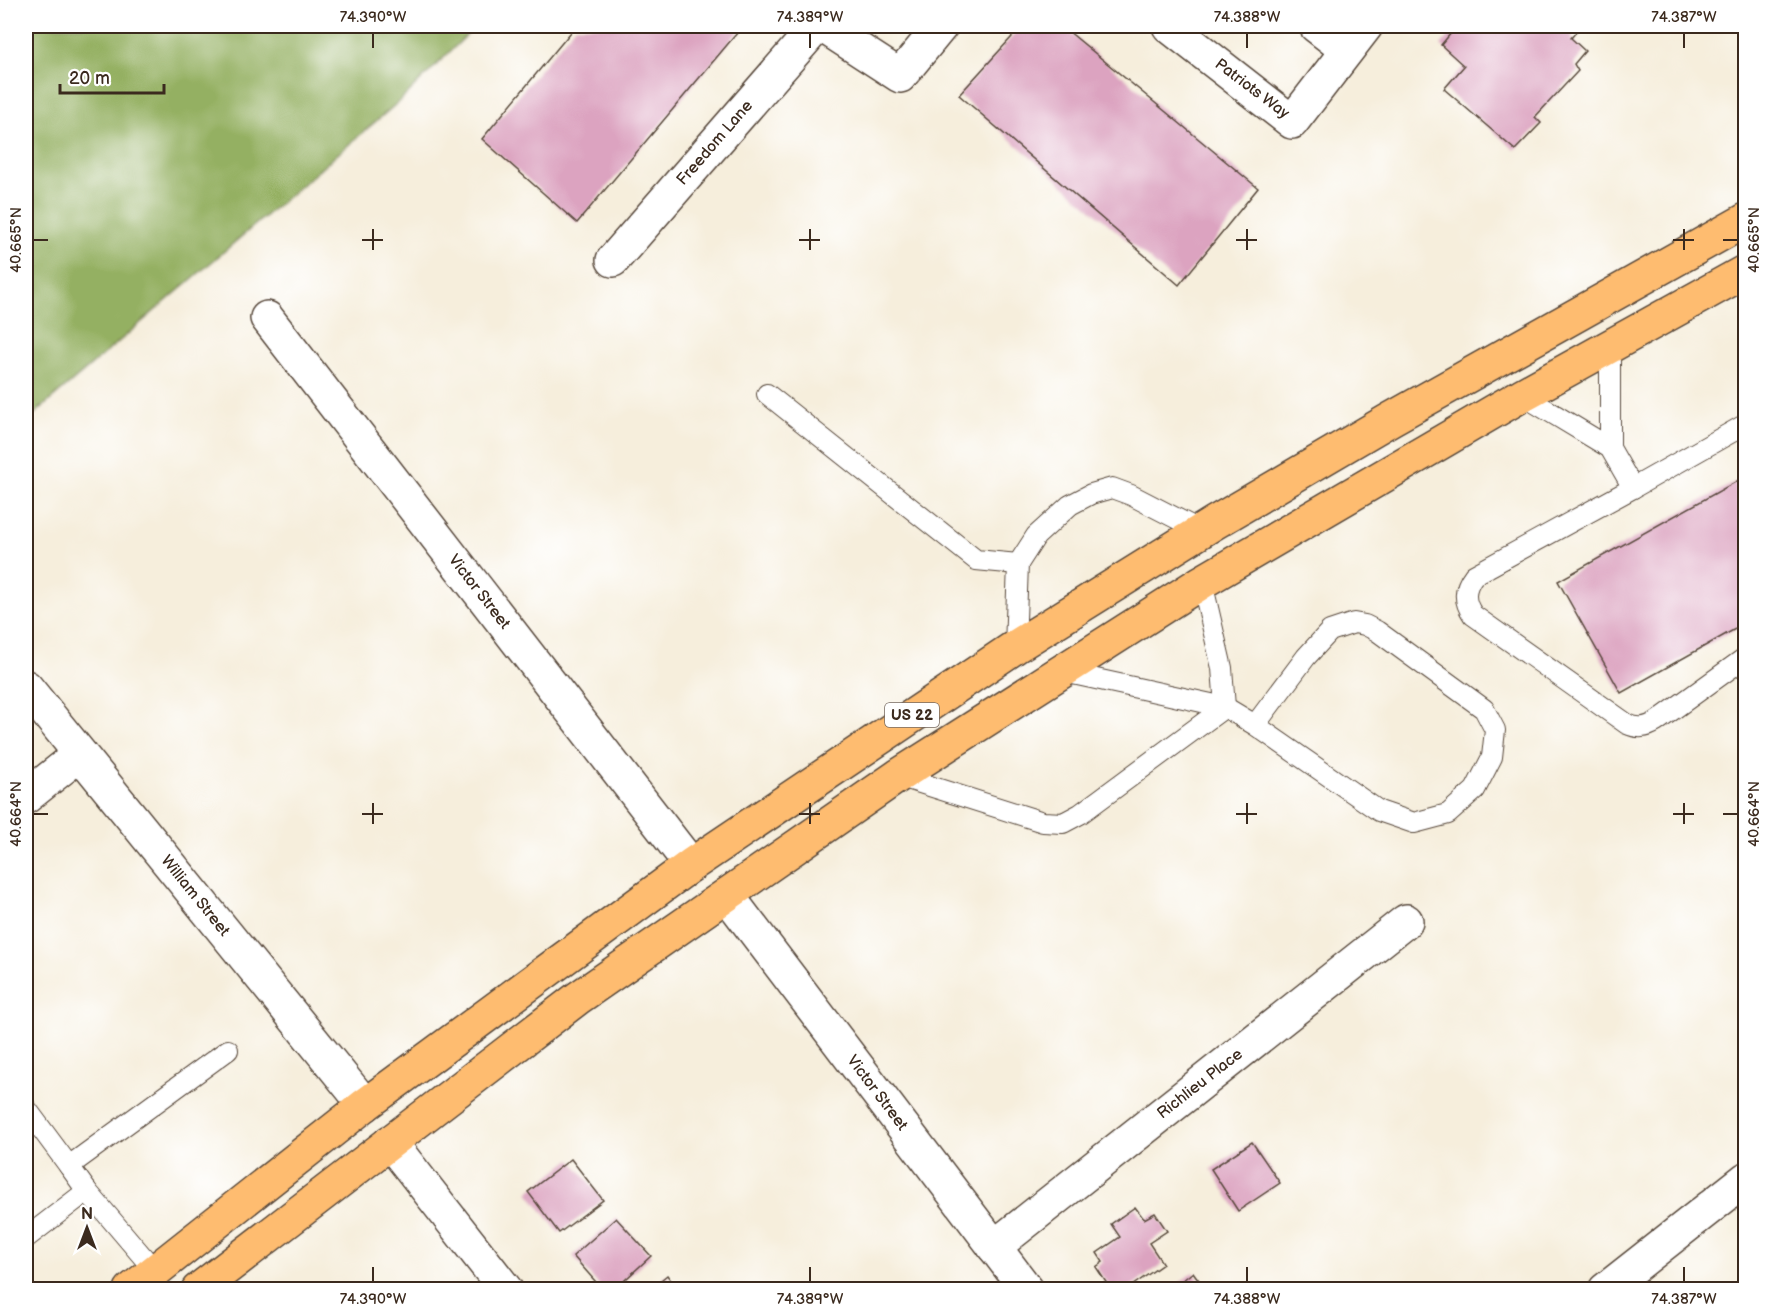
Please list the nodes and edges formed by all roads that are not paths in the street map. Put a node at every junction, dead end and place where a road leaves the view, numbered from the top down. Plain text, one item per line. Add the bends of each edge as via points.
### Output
1 (817, 26) edge
2 (823, 26) edge
3 (941, 26) edge
4 (1169, 26) edge
5 (1316, 26) edge
6 (1357, 38) edge
7 (1746, 220) edge
8 (613, 260) dead end
9 (1746, 271) edge
10 (267, 318) dead end
11 (1610, 345) junction
12 (766, 394) dead end
13 (1522, 395) junction
14 (1746, 424) edge
15 (1610, 448) junction
16 (1633, 488) junction
17 (1201, 531) junction
18 (1018, 564) junction
19 (1202, 582) junction
20 (1015, 647) junction
21 (1746, 657) edge
22 (1059, 671) junction
23 (26, 687) edge
24 (1225, 708) junction
25 (1255, 725) junction
26 (80, 754) junction
27 (898, 776) junction
28 (26, 797) edge
29 (691, 865) junction
30 (727, 895) junction
31 (1406, 921) dead end
32 (228, 1050) dead end
33 (365, 1105) junction
34 (26, 1108) edge
35 (390, 1142) junction
36 (69, 1166) junction
37 (1746, 1179) edge
38 (87, 1191) junction
39 (26, 1238) edge
40 (994, 1247) junction
41 (143, 1280) edge
42 (198, 1290) edge
43 (506, 1290) edge
44 (1028, 1290) edge
45 (1605, 1290) edge

1 - 8 street, Freedom Lane
2 - 3 street via 900,76
4 - 6 street, Patriots Way via 1292,122
5 - 6 street, Patriots Way
7 - 17 highway, US 22 via 1391,419
9 - 11 highway, US 22
10 - 29 street, Victor Street
11 - 13 highway, US 22
11 - 15 lane
12 - 18 lane via 976,560
13 - 15 lane
13 - 19 highway, US 22
14 - 16 lane
15 - 16 lane
16 - 21 lane via 1474,575 1465,592 1468,608 1637,728 1656,722
17 - 18 lane via 1112,488 1070,506 1036,536
17 - 20 highway, US 22
18 - 20 lane
19 - 22 highway, US 22
19 - 24 lane via 1222,668
20 - 29 highway, US 22
22 - 24 lane
22 - 27 highway, US 22
23 - 26 street, William Street
24 - 25 lane
24 - 27 lane via 1063,823 1043,822
25 - 25 lane via 1379,811 1414,823 1448,814 1474,790 1492,757 1495,730 1484,709 1377,631 1354,622 1330,631
26 - 28 street
26 - 33 street, William Street
27 - 30 highway, US 22
29 - 33 highway, US 22
30 - 35 highway, US 22 via 578,999
30 - 40 street, Victor Street
31 - 40 street, Richlieu Place
32 - 36 lane
33 - 41 highway, US 22
34 - 36 lane
35 - 42 highway, US 22
35 - 43 street
36 - 38 lane
37 - 45 street
38 - 39 lane
38 - 41 lane
40 - 44 street, Victor Street

